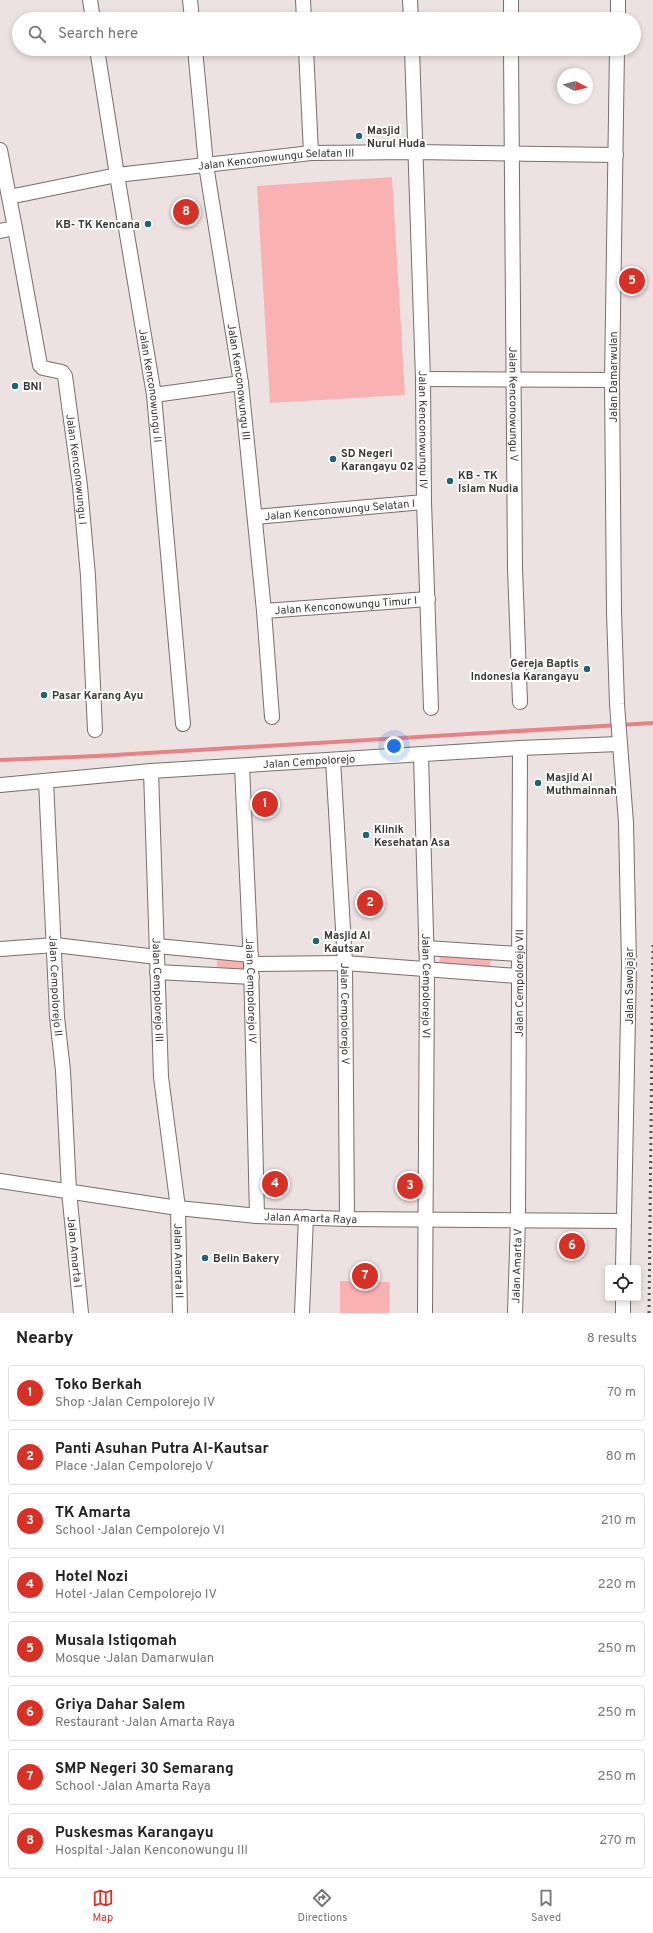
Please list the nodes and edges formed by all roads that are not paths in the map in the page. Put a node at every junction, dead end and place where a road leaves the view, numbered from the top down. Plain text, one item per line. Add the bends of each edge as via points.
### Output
1 (90, 0) edge
2 (190, 0) edge
3 (303, 0) edge
4 (410, 0) edge
5 (511, 0) edge
6 (618, 0) edge
7 (92, 12) edge
8 (191, 12) edge
9 (304, 12) edge
10 (411, 12) edge
11 (511, 12) edge
12 (618, 12) edge
13 (98, 56) edge
14 (196, 56) edge
15 (306, 56) edge
16 (412, 56) edge
17 (511, 56) edge
18 (617, 56) edge
19 (0, 150) edge
20 (416, 152) junction
21 (312, 153) junction
22 (512, 154) junction
23 (616, 156) junction
24 (206, 165) junction
25 (117, 175) junction
26 (9, 197) junction
27 (15, 228) junction
28 (0, 231) edge
29 (423, 379) junction
30 (513, 379) junction
31 (612, 380) junction
32 (241, 383) junction
33 (154, 395) junction
34 (424, 502) junction
35 (255, 517) junction
36 (428, 599) junction
37 (264, 611) junction
38 (520, 702) dead end
39 (617, 704) joint
40 (431, 708) dead end
41 (272, 717) dead end
42 (183, 724) dead end
43 (95, 730) dead end
44 (619, 741) junction
45 (520, 748) junction
46 (421, 755) junction
47 (333, 760) junction
48 (242, 766) junction
49 (151, 771) junction
50 (46, 781) junction
51 (0, 785) edge
52 (55, 944) junction
53 (426, 948) junction
54 (0, 949) edge
55 (459, 950) junction
56 (157, 951) junction
57 (518, 954) junction
58 (345, 963) junction
59 (251, 965) junction
60 (427, 969) junction
61 (458, 971) junction
62 (157, 972) junction
63 (518, 976) junction
64 (0, 1181) edge
65 (69, 1190) junction
66 (178, 1208) junction
67 (257, 1216) junction
68 (306, 1218) junction
69 (424, 1218) junction
70 (347, 1219) junction
71 (518, 1219) junction
72 (622, 1221) junction
73 (623, 1265) edge
74 (623, 1301) edge
75 (81, 1313) edge
76 (180, 1313) edge
77 (302, 1313) edge
78 (425, 1313) edge
79 (515, 1313) edge
80 (623, 1313) edge

1 - 7 street
2 - 8 street
3 - 9 street
4 - 10 street
5 - 11 street
6 - 12 street
13 - 25 street, Jalan Kenconowungu II
14 - 24 street, Jalan Kenconowungu III
15 - 21 street
16 - 20 street
17 - 22 street, Jalan Kenconowungu V
18 - 23 street, Jalan Damarwulan
19 - 26 street
20 - 21 street, Jalan Kenconowungu Selatan III
20 - 22 street, Jalan Kenconowungu Selatan III
20 - 29 street, Jalan Kenconowungu IV
21 - 24 street, Jalan Kenconowungu Selatan III
22 - 23 street, Jalan Kenconowungu Selatan III
22 - 30 street, Jalan Kenconowungu V
23 - 31 street, Jalan Damarwulan
24 - 25 street, Jalan Kenconowungu Selatan III
24 - 32 street, Jalan Kenconowungu III
25 - 26 street, Jalan Kenconowungu Selatan III
25 - 33 street, Jalan Kenconowungu II
26 - 27 street
27 - 28 street
27 - 43 street, Jalan Kenconowungu I via 40,365 62,372 65,376 80,486 88,576
29 - 30 street
29 - 34 street, Jalan Kenconowungu IV
30 - 31 street
30 - 38 street, Jalan Kenconowungu V via 515,568
31 - 39 street, Jalan Damarwulan
32 - 33 street
32 - 35 street, Jalan Kenconowungu III
33 - 42 street, Jalan Kenconowungu II
34 - 35 street, Jalan Kenconowungu Selatan I
34 - 36 street, Jalan Kenconowungu IV
35 - 37 street, Jalan Kenconowungu III
36 - 37 street, Jalan Kenconowungu Timur I
36 - 40 street, Jalan Kenconowungu IV
37 - 41 street, Jalan Kenconowungu III
39 - 44 street, Jalan Sawojajar
44 - 45 street, Jalan Cempolorejo
44 - 72 street, Jalan Sawojajar via 626,823 629,965
45 - 46 street, Jalan Cempolorejo
45 - 57 street, Jalan Cempolorejo VII
46 - 47 street, Jalan Cempolorejo
46 - 53 street, Jalan Cempolorejo VI
47 - 48 street, Jalan Cempolorejo
47 - 58 street, Jalan Cempolorejo V
48 - 49 street, Jalan Cempolorejo
48 - 59 street, Jalan Cempolorejo IV
49 - 50 street, Jalan Cempolorejo
49 - 56 street, Jalan Cempolorejo III
50 - 51 street, Jalan Cempolorejo
50 - 52 street, Jalan Cempolorejo II
52 - 54 street
52 - 56 street
52 - 65 street, Jalan Cempolorejo II via 57,1017 63,1071
53 - 55 street
53 - 60 street, Jalan Cempolorejo VI
55 - 57 street
55 - 61 street
56 - 59 street
56 - 62 street, Jalan Cempolorejo III
57 - 63 street, Jalan Cempolorejo VII
58 - 59 street
58 - 60 street
58 - 70 street, Jalan Cempolorejo V
59 - 62 street
59 - 67 street, Jalan Cempolorejo IV
60 - 61 street
60 - 69 street, Jalan Cempolorejo VI
61 - 63 street
62 - 66 street, Jalan Cempolorejo III via 161,1076
63 - 71 street, Jalan Cempolorejo VII
64 - 65 street, Jalan Amarta Raya
65 - 66 street, Jalan Amarta Raya
65 - 75 street, Jalan Amarta I
66 - 67 street, Jalan Amarta Raya
66 - 76 street, Jalan Amarta II
67 - 68 street, Jalan Amarta Raya
68 - 70 street, Jalan Amarta Raya
68 - 77 street
69 - 70 street, Jalan Amarta Raya
69 - 71 street, Jalan Amarta Raya
69 - 78 street, Jalan Cempolorejo VI
71 - 72 street, Jalan Amarta Raya
71 - 79 street, Jalan Amarta V
72 - 73 street, Jalan Sawojajar
74 - 80 street

